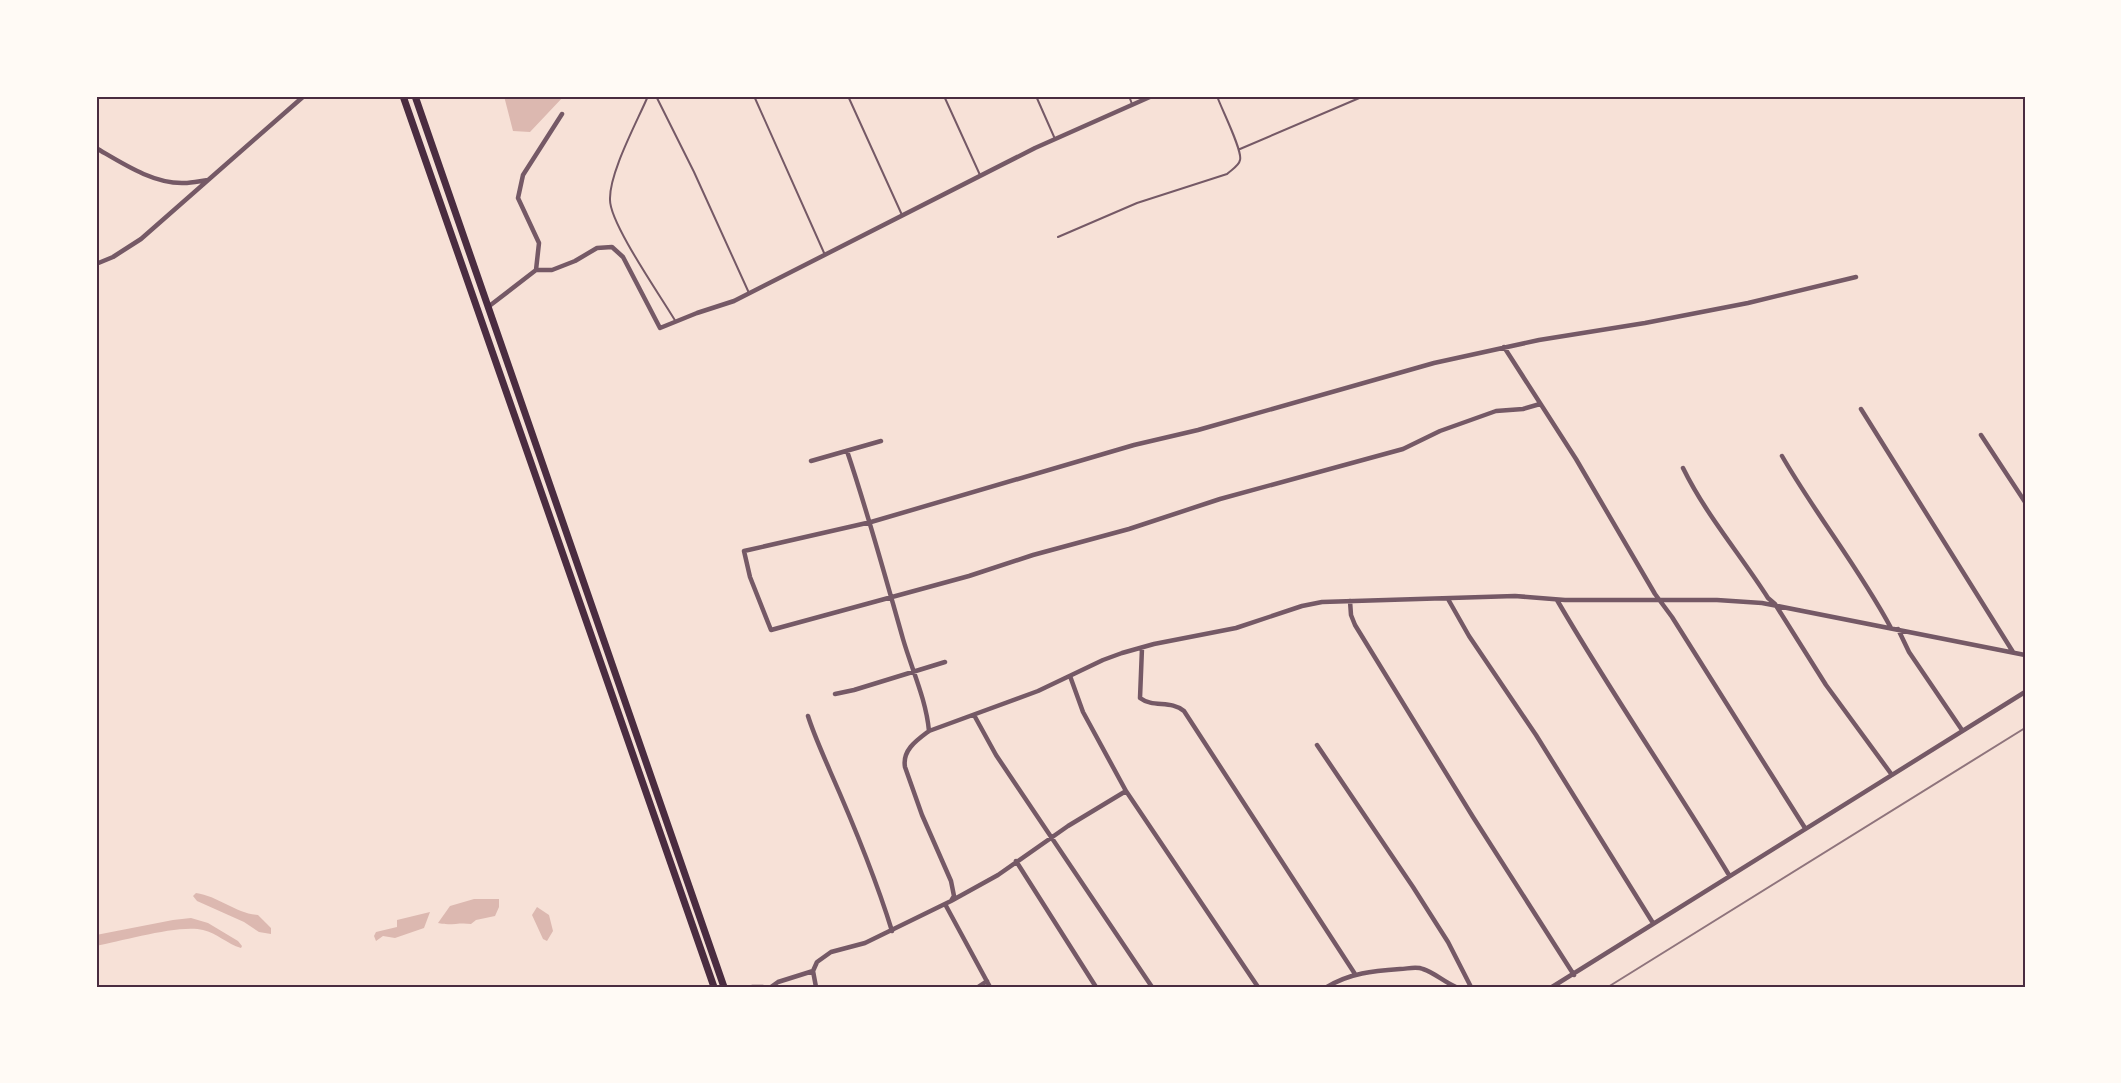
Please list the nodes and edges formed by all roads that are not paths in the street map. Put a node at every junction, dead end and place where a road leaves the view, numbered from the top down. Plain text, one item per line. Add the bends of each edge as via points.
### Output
1 (304, 96) edge
2 (403, 96) edge
3 (415, 96) edge
4 (648, 96) edge
5 (656, 96) edge
6 (754, 96) edge
7 (848, 96) edge
8 (944, 96) edge
9 (1036, 96) edge
10 (1129, 96) edge
11 (1152, 96) edge
12 (1217, 96) edge
13 (1364, 96) edge
14 (1132, 104) junction
15 (562, 114) dead end
16 (1056, 139) junction
17 (96, 148) edge
18 (1239, 149) junction
19 (980, 175) junction
20 (210, 179) junction
21 (902, 216) junction
22 (1058, 237) dead end
23 (825, 255) junction
24 (96, 264) edge
25 (536, 270) junction
26 (1856, 277) dead end
27 (749, 293) junction
28 (488, 307) junction
29 (676, 322) junction
30 (1504, 347) junction
31 (1540, 404) junction
32 (1861, 409) dead end
33 (1981, 435) dead end
34 (881, 441) dead end
35 (847, 451) junction
36 (1782, 456) dead end
37 (811, 461) dead end
38 (1683, 468) dead end
39 (2025, 502) edge
40 (871, 522) junction
41 (892, 597) junction
42 (1448, 599) junction
43 (1557, 600) junction
44 (1350, 601) junction
45 (1660, 601) junction
46 (1775, 604) junction
47 (1891, 628) junction
48 (1898, 629) junction
49 (1142, 648) junction
50 (2013, 652) junction
51 (2025, 655) edge
52 (945, 662) dead end
53 (914, 671) junction
54 (1070, 676) junction
55 (2025, 692) edge
56 (835, 694) dead end
57 (974, 715) junction
58 (808, 716) dead end
59 (1962, 730) junction
60 (929, 731) junction
61 (1317, 745) dead end
62 (1892, 775) junction
63 (1126, 791) junction
64 (1805, 828) junction
65 (1052, 838) junction
66 (1016, 861) junction
67 (1729, 875) junction
68 (687, 883) junction
69 (678, 886) junction
70 (951, 901) junction
71 (945, 904) junction
72 (1653, 923) junction
73 (892, 931) junction
74 (813, 971) junction
75 (1355, 974) junction
76 (1574, 975) junction
77 (987, 981) junction
78 (714, 987) edge
79 (724, 987) edge
80 (752, 987) edge
81 (762, 987) edge
82 (771, 987) edge
83 (816, 987) edge
84 (978, 987) edge
85 (990, 987) edge
86 (1096, 987) edge
87 (1152, 987) edge
88 (1258, 987) edge
89 (1327, 987) edge
90 (1456, 987) edge
91 (1471, 987) edge
92 (1552, 987) edge

1 - 20 street
2 - 69 main road
3 - 28 main road
4 - 29 lane via 623,152 609,202 630,246
5 - 27 lane
6 - 23 lane
7 - 21 lane
8 - 19 lane
9 - 16 lane
10 - 14 lane
11 - 14 street
12 - 18 lane
13 - 18 lane
14 - 16 street
15 - 25 street via 522,175 518,198 539,243
16 - 19 street
17 - 20 street via 162,180 183,183
18 - 22 lane via 1240,160 1227,174 1137,203
19 - 21 street
20 - 24 street via 141,240
21 - 23 street
23 - 27 street
25 - 28 street
25 - 29 street via 552,270 597,248 612,247 623,257 660,328
26 - 30 street via 1748,303
27 - 29 street
28 - 68 main road
30 - 31 street
30 - 40 street via 1134,445
31 - 41 street via 1496,411 1403,449
31 - 45 street
32 - 50 street
33 - 39 street
34 - 35 street
35 - 37 street
35 - 40 street
36 - 47 street
38 - 46 street via 1722,534
40 - 41 street
40 - 41 street via 744,552 750,577 771,630
41 - 53 street
42 - 43 street via 1515,596
42 - 44 street
42 - 72 street
43 - 45 street
43 - 67 street
44 - 49 street via 1302,606 1236,628
44 - 76 street via 1355,625
45 - 46 street
45 - 64 street
46 - 47 street
46 - 62 street via 1826,685
47 - 48 street
48 - 50 street
48 - 59 street via 1909,652
49 - 54 street
49 - 75 street via 1140,698 1178,706 1184,711
50 - 51 street
52 - 53 street
53 - 56 street
53 - 60 street
54 - 57 street
54 - 63 street via 1083,712
55 - 59 street
57 - 60 street
57 - 65 street
58 - 73 street via 880,891
59 - 62 street
60 - 70 street via 910,748 904,761 922,815 954,888
61 - 91 street via 1448,942
62 - 64 street
63 - 65 street
63 - 88 street
64 - 67 street
65 - 66 street
65 - 87 street
66 - 70 street
66 - 86 street
67 - 72 street
68 - 69 main road
68 - 79 main road
69 - 78 main road
70 - 71 street
71 - 73 street
71 - 77 street
72 - 76 street
73 - 74 street via 831,952 817,962
74 - 82 street
74 - 83 street
75 - 89 street
75 - 90 street via 1420,968
76 - 92 street
77 - 84 street
77 - 85 street
80 - 81 street

